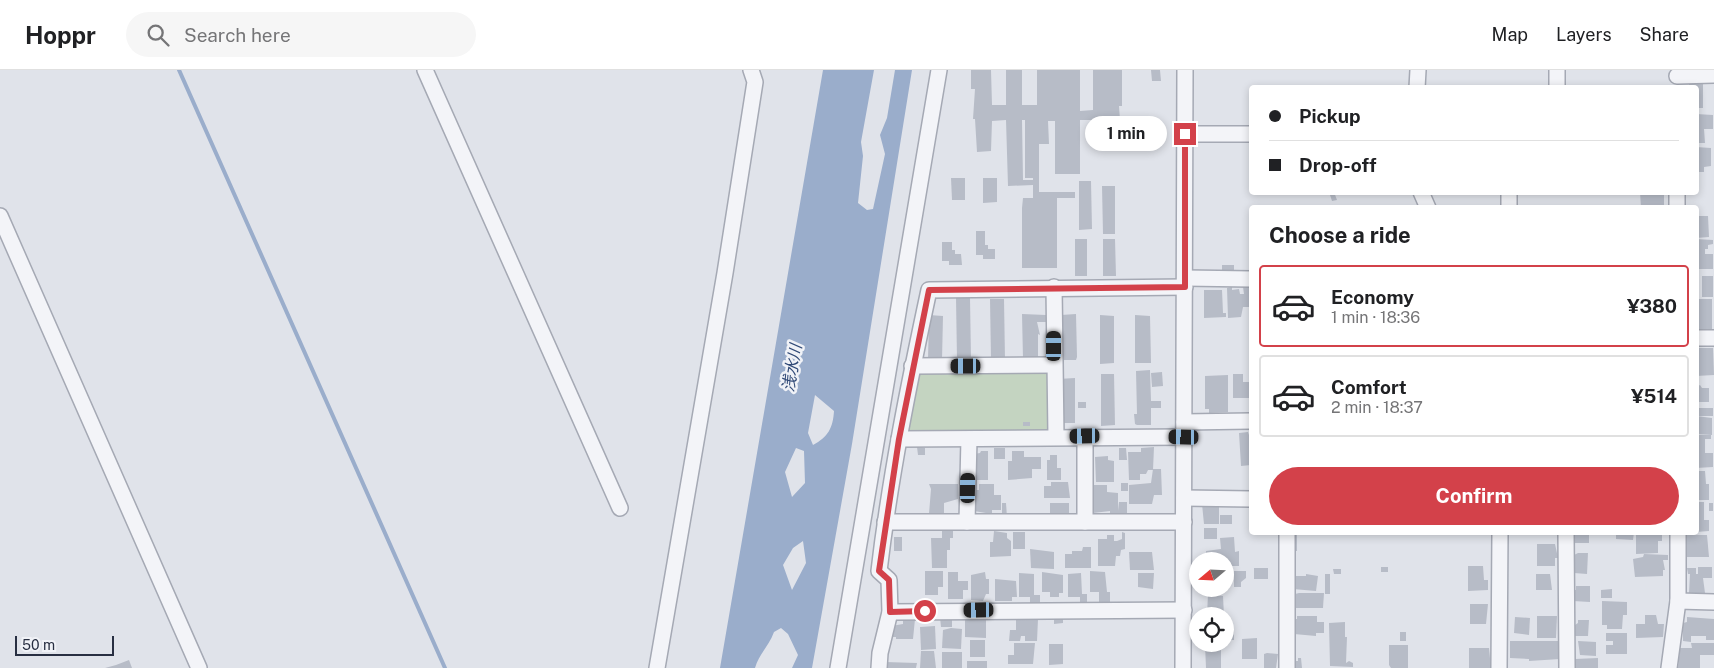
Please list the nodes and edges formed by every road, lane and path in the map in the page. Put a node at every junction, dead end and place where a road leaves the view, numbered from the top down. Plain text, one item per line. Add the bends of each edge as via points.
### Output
1 (425, 70) edge
2 (751, 70) edge
3 (939, 70) edge
4 (1185, 70) edge
5 (1418, 70) edge
6 (1557, 70) edge
7 (1714, 75) edge
8 (1677, 78) edge
9 (1417, 85) edge
10 (1557, 85) edge
11 (1185, 134) junction
12 (1249, 134) edge
13 (0, 216) edge
14 (1249, 279) edge
15 (1185, 282) junction
16 (1054, 287) junction
17 (1699, 338) edge
18 (1714, 338) edge
19 (1054, 365) junction
20 (912, 366) junction
21 (1249, 421) edge
22 (1184, 430) junction
23 (1085, 436) junction
24 (1056, 437) junction
25 (968, 438) junction
26 (899, 439) junction
27 (1184, 498) junction
28 (1249, 499) edge
29 (620, 508) dead end
30 (885, 522) junction
31 (967, 522) junction
32 (1086, 522) junction
33 (1184, 522) junction
34 (1286, 535) edge
35 (1500, 535) edge
36 (1566, 535) edge
37 (1678, 535) edge
38 (1678, 601) junction
39 (1714, 602) edge
40 (1184, 610) junction
41 (890, 612) junction
42 (842, 639) junction
43 (199, 668) edge
44 (657, 668) edge
45 (838, 668) edge
46 (848, 668) edge
47 (879, 668) edge
48 (1184, 668) edge
49 (1287, 668) edge
50 (1499, 668) edge
51 (1567, 668) edge
52 (1669, 668) edge

1 - 29 street
2 - 44 street via 755,82 726,273
3 - 42 street
4 - 11 street
5 - 9 street
6 - 10 street
7 - 8 street
11 - 12 street
11 - 15 street
13 - 43 street
14 - 15 street
15 - 16 street
15 - 22 street
16 - 19 street
16 - 20 street via 929,290
17 - 18 street
19 - 20 street
19 - 24 street
20 - 26 street
21 - 22 street
22 - 23 street
22 - 27 street
23 - 24 street
23 - 32 street
24 - 25 street
25 - 26 street
25 - 31 street
26 - 30 street
27 - 28 street
27 - 33 street
30 - 31 street
30 - 41 street via 879,571 889,580
31 - 32 street
32 - 33 street
33 - 40 street
34 - 49 street
35 - 50 street
36 - 51 street
37 - 38 street
38 - 39 street
38 - 52 street
40 - 41 street
40 - 48 street
41 - 47 street
42 - 45 street
42 - 46 street

